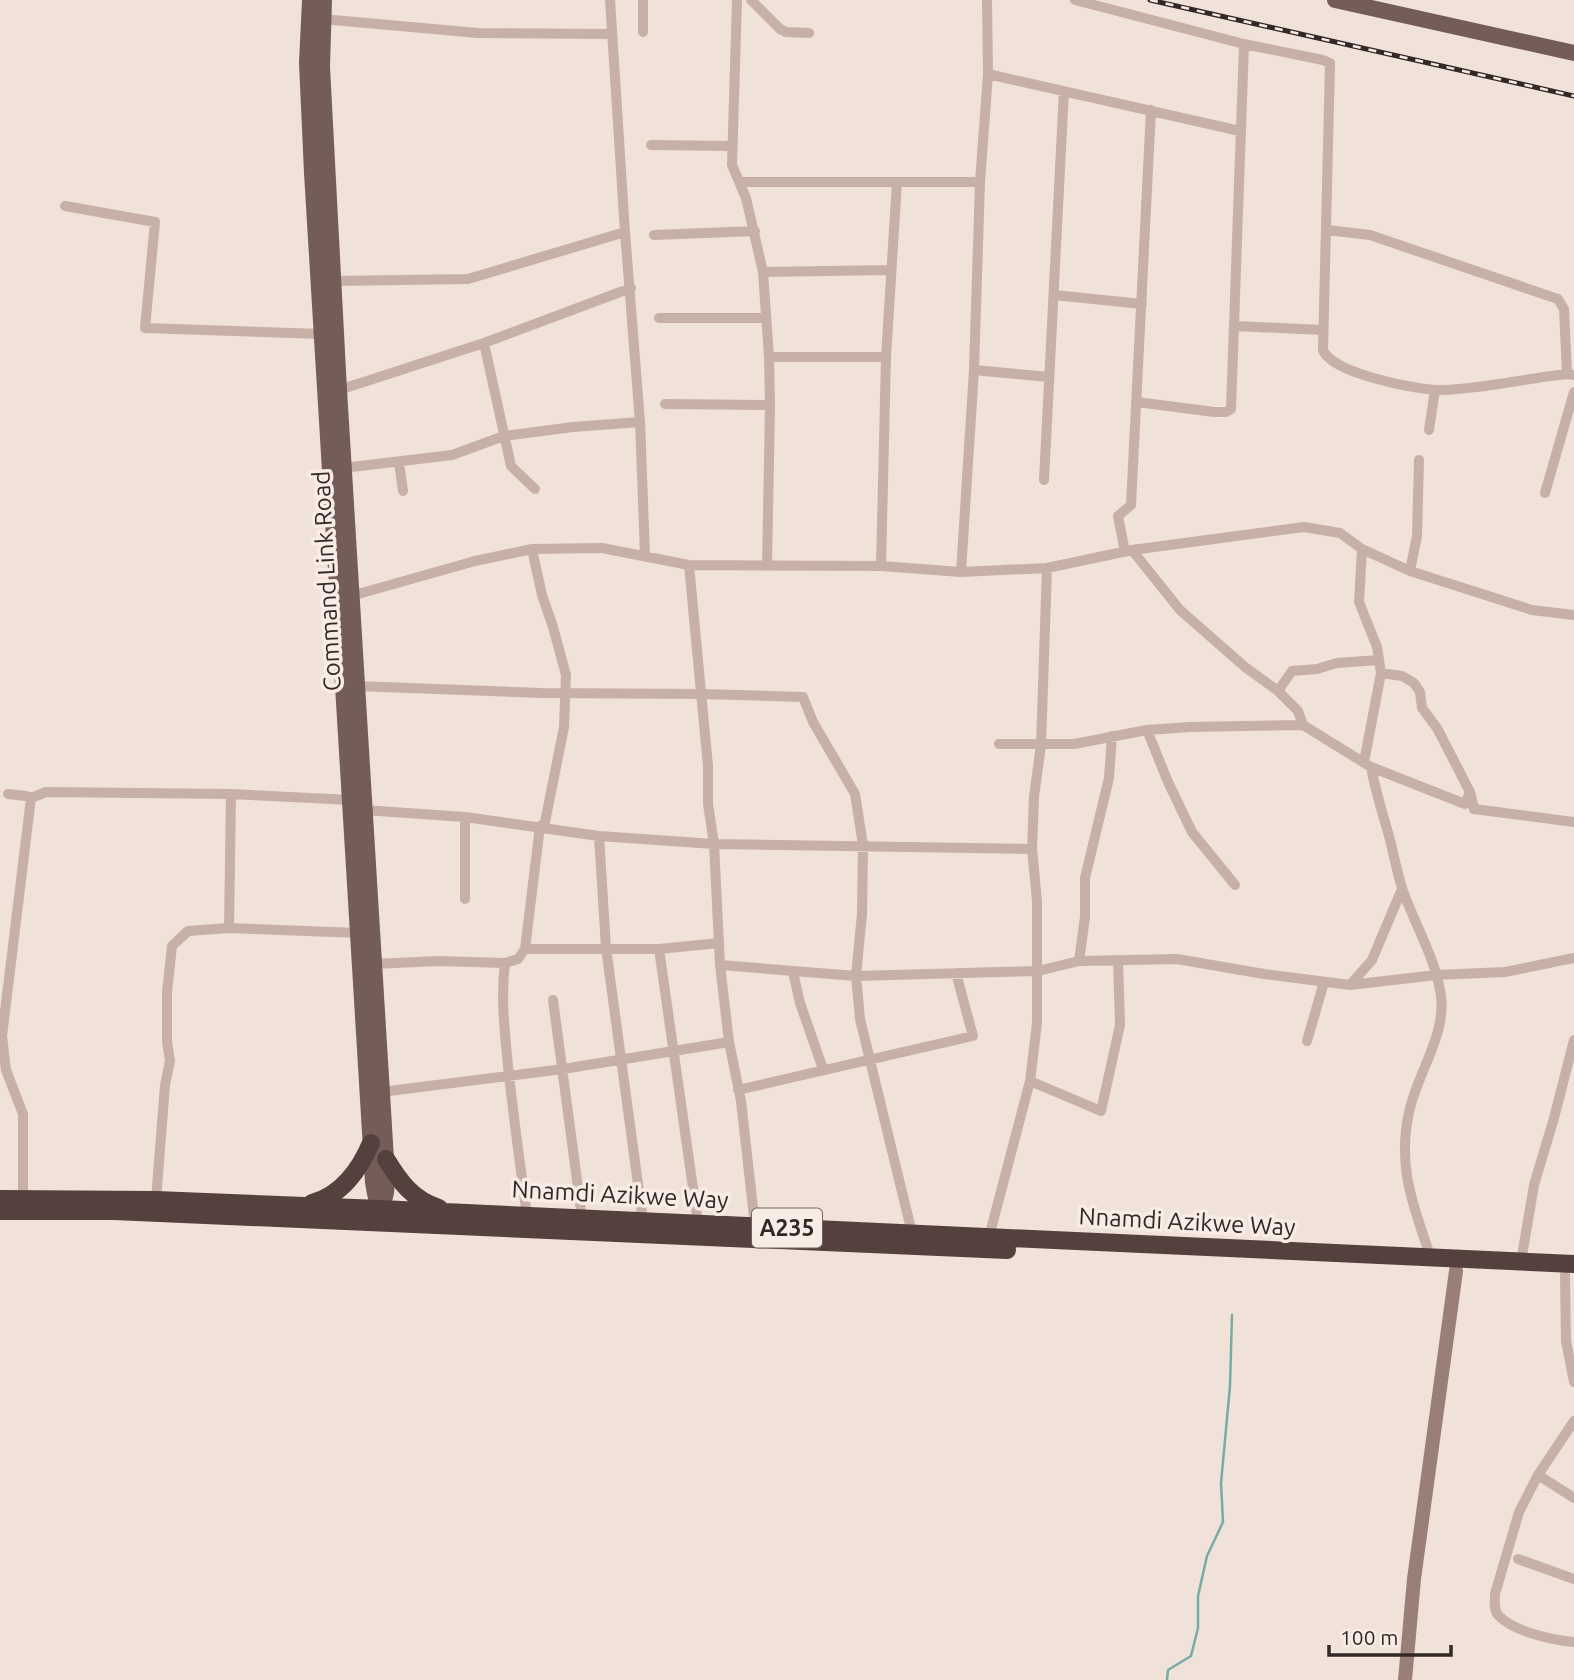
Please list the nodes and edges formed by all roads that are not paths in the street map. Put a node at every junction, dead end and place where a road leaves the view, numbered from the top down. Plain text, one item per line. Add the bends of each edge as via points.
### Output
1 (310, 0) edge
2 (324, 0) edge
3 (610, 0) edge
4 (643, 0) edge
5 (737, 0) edge
6 (751, 0) edge
7 (987, 0) edge
8 (1075, 0) edge
9 (1335, 0) edge
10 (322, 19) junction
11 (643, 32) dead end
12 (809, 33) dead end
13 (612, 34) junction
14 (1244, 44) junction
15 (1574, 53) edge
16 (988, 74) junction
17 (1064, 91) junction
18 (1151, 110) junction
19 (1241, 131) junction
20 (650, 145) dead end
21 (732, 146) junction
22 (739, 182) junction
23 (897, 182) junction
24 (981, 182) junction
25 (65, 206) dead end
26 (1327, 230) junction
27 (755, 231) junction
28 (625, 232) junction
29 (654, 235) dead end
30 (890, 270) junction
31 (762, 272) junction
32 (334, 281) junction
33 (631, 288) junction
34 (1054, 295) junction
35 (1142, 304) junction
36 (659, 318) dead end
37 (766, 318) junction
38 (1234, 326) junction
39 (1324, 330) junction
40 (322, 334) junction
41 (484, 343) junction
42 (769, 357) junction
43 (886, 357) junction
44 (974, 370) junction
45 (1571, 374) edge
46 (1049, 377) junction
47 (339, 390) junction
48 (1435, 390) junction
49 (1574, 392) edge
50 (1137, 402) junction
51 (665, 404) dead end
52 (770, 405) junction
53 (640, 422) junction
54 (1429, 430) dead end
55 (504, 436) junction
56 (1419, 460) dead end
57 (399, 463) junction
58 (343, 468) junction
59 (1044, 480) dead end
60 (535, 489) dead end
61 (403, 491) dead end
62 (1545, 493) dead end
63 (532, 549) junction
64 (1362, 549) junction
65 (1129, 551) junction
66 (645, 555) junction
67 (690, 565) junction
68 (767, 566) junction
69 (881, 566) junction
70 (1047, 568) junction
71 (1410, 571) junction
72 (961, 572) junction
73 (352, 596) junction
74 (1574, 615) edge
75 (1379, 660) junction
76 (1381, 673) junction
77 (356, 686) junction
78 (1278, 691) junction
79 (565, 693) junction
80 (701, 694) junction
81 (1303, 725) junction
82 (1147, 730) junction
83 (353, 736) junction
84 (1112, 736) junction
85 (999, 744) dead end
86 (1041, 745) junction
87 (1367, 764) junction
88 (1470, 792) junction
89 (231, 793) junction
90 (8, 794) dead end
91 (31, 798) junction
92 (357, 805) junction
93 (465, 817) junction
94 (1574, 822) edge
95 (542, 827) junction
96 (599, 836) junction
97 (714, 844) junction
98 (863, 845) junction
99 (1032, 849) junction
100 (1236, 885) dead end
101 (1402, 889) junction
102 (465, 899) dead end
103 (229, 928) junction
104 (359, 933) junction
105 (719, 943) junction
106 (606, 948) junction
107 (659, 948) junction
108 (526, 949) junction
109 (1574, 958) edge
110 (1118, 960) junction
111 (1079, 961) junction
112 (373, 964) junction
113 (505, 964) junction
114 (720, 965) junction
115 (1038, 971) junction
116 (793, 972) junction
117 (956, 974) junction
118 (1436, 975) junction
119 (856, 976) junction
120 (1324, 982) junction
121 (1350, 985) junction
122 (553, 1000) dead end
123 (1574, 1040) edge
124 (1307, 1041) dead end
125 (729, 1042) junction
126 (672, 1051) junction
127 (872, 1058) junction
128 (620, 1060) junction
129 (563, 1069) junction
130 (823, 1069) junction
131 (509, 1075) junction
132 (1030, 1081) junction
133 (738, 1090) junction
134 (380, 1092) junction
135 (371, 1143) junction
136 (386, 1159) junction
137 (0, 1199) edge
138 (23, 1199) junction
139 (156, 1199) junction
140 (291, 1205) junction
141 (380, 1209) junction
142 (0, 1211) edge
143 (460, 1213) junction
144 (527, 1216) junction
145 (582, 1218) junction
146 (355, 1221) junction
147 (643, 1221) junction
148 (421, 1223) junction
149 (698, 1223) junction
150 (755, 1226) junction
151 (912, 1233) junction
152 (989, 1237) junction
153 (1431, 1258) junction
154 (1521, 1262) junction
155 (1456, 1271) junction
156 (1571, 1271) edge
157 (1574, 1382) edge
158 (1574, 1421) edge
159 (1538, 1475) junction
160 (1574, 1498) edge
161 (1518, 1559) dead end
162 (1574, 1579) edge
163 (1574, 1642) edge
164 (1405, 1680) edge

1 - 40 main road, Command Link Road via 307,63
2 - 10 main road, Command Link Road
3 - 13 street
4 - 11 street
5 - 21 street
6 - 12 street via 780,29
7 - 16 street
8 - 14 street
9 - 15 main road
10 - 13 street via 478,33
10 - 32 main road, Command Link Road
13 - 28 street
14 - 19 street
14 - 26 street via 1330,63
16 - 17 street
16 - 24 street
17 - 18 street
17 - 34 street
18 - 19 street
18 - 35 street
19 - 38 street
20 - 21 street
21 - 22 street via 732,165
22 - 23 street
22 - 27 street
23 - 24 street
23 - 30 street
24 - 44 street
25 - 40 street via 155,222 145,328
26 - 39 street
26 - 45 street via 1370,235 1558,299 1564,309
27 - 29 street
27 - 31 street
28 - 32 street via 468,279
28 - 33 street
30 - 31 street
30 - 43 street
31 - 37 street
32 - 47 main road, Command Link Road
33 - 41 street
33 - 53 street
34 - 35 street
34 - 46 street
35 - 50 street
36 - 37 street
37 - 42 street
38 - 39 street
38 - 50 street via 1231,409 1214,412
39 - 48 street via 1323,350 1330,361 1352,372
40 - 83 main road, Command Link Road
41 - 47 street
41 - 55 street
42 - 43 street
42 - 52 street
43 - 69 street
44 - 46 street
44 - 72 street
45 - 48 street
46 - 59 street
47 - 58 main road, Command Link Road
48 - 54 street
49 - 62 street
50 - 65 street via 1131,505 1118,516
51 - 52 street
52 - 68 street
53 - 55 street
53 - 66 street
55 - 57 street via 452,455
55 - 60 street via 512,466
56 - 71 street via 1417,537
57 - 58 street
57 - 61 street
58 - 73 main road, Command Link Road
63 - 66 street via 602,548
63 - 73 street
63 - 79 street via 566,675
64 - 65 street via 1340,533 1304,527
64 - 71 street
64 - 75 street via 1359,602
65 - 70 street
65 - 78 street via 1180,611
66 - 67 street
67 - 68 street
67 - 80 street
68 - 69 street
69 - 72 street
70 - 72 street
70 - 86 street
71 - 74 street via 1532,610
73 - 77 main road, Command Link Road
75 - 76 street
75 - 78 street via 1292,671
76 - 87 street
76 - 88 street via 1402,676 1420,691 1422,708
77 - 79 street
77 - 83 main road, Command Link Road
78 - 81 street via 1298,711
79 - 80 street
79 - 95 street via 564,727
80 - 97 street
80 - 98 street via 803,697 855,794
81 - 82 street
81 - 87 street
82 - 84 street
82 - 100 street via 1192,832
83 - 92 main road, Command Link Road
84 - 86 street
84 - 111 street via 1109,778 1086,878
85 - 86 street
86 - 99 street
87 - 88 street via 1465,804
87 - 101 street
88 - 94 street via 1474,809
89 - 91 street via 46,792
89 - 92 street
89 - 103 street
90 - 91 street
91 - 138 street via 2,1036 6,1070 23,1114
92 - 93 street
92 - 104 main road, Command Link Road
92 - 112 main road, Command Link Road
93 - 95 street
93 - 102 street
95 - 96 street
95 - 108 street
96 - 97 street
96 - 106 street
97 - 98 street
97 - 105 street
98 - 99 street
98 - 119 street
99 - 115 street
101 - 118 street
101 - 121 street via 1372,960
103 - 104 street
103 - 139 street via 188,930 172,946 167,992 170,1060
104 - 135 main road, Command Link Road
105 - 107 street
105 - 114 street
106 - 107 street
106 - 108 street
106 - 128 street
107 - 126 street
108 - 113 street
109 - 118 street via 1505,972
110 - 111 street
110 - 120 street via 1177,959
110 - 132 street via 1120,1025 1101,1111
111 - 115 street
112 - 113 street
112 - 134 main road, Command Link Road
113 - 131 street via 502,984
114 - 116 street
114 - 125 street
115 - 117 street
115 - 132 street
116 - 119 street
116 - 130 street
117 - 119 street
117 - 127 street via 973,1036
118 - 121 street
118 - 153 street via 1441,1022 1410,1108 1404,1168
119 - 127 street via 860,1019
120 - 121 street
120 - 124 street
122 - 129 street
123 - 154 street via 1534,1185
125 - 126 street
125 - 133 street
126 - 128 street
126 - 149 street
127 - 130 street
127 - 151 street
128 - 129 street
128 - 147 street
129 - 131 street
129 - 145 street
130 - 133 street
131 - 134 street
131 - 144 street
132 - 152 street
133 - 150 street
134 - 136 main road, Command Link Road
135 - 140 highway via 357,1170 339,1189 317,1202
135 - 141 main road, Command Link Road
136 - 141 main road, Command Link Road via 387,1186
136 - 143 highway via 416,1197 436,1208
137 - 138 highway, Nnamdi Azikwe Way / A235
138 - 139 highway, Nnamdi Azikwe Way / A235
139 - 140 highway, Nnamdi Azikwe Way / A235
140 - 141 highway, Nnamdi Azikwe Way / A235
141 - 143 highway, Nnamdi Azikwe Way / A235
141 - 146 main road
141 - 148 main road
142 - 146 highway, Nnamdi Azikwe Way / A235
143 - 144 highway, Nnamdi Azikwe Way / A235
144 - 145 highway, Nnamdi Azikwe Way / A235
145 - 147 highway, Nnamdi Azikwe Way / A235
146 - 148 highway, Nnamdi Azikwe Way / A235
147 - 149 highway, Nnamdi Azikwe Way / A235
148 - 155 highway, Nnamdi Azikwe Way / A235
149 - 150 highway, Nnamdi Azikwe Way / A235
150 - 151 highway, Nnamdi Azikwe Way / A235
151 - 152 highway, Nnamdi Azikwe Way / A235
152 - 153 highway, Nnamdi Azikwe Way / A235
153 - 154 highway, Nnamdi Azikwe Way / A235
154 - 156 highway, Nnamdi Azikwe Way / A235
155 - 156 highway, Nnamdi Azikwe Way / A235
155 - 164 street via 1414,1579
156 - 157 street via 1566,1341
158 - 159 street
159 - 160 street
159 - 163 street via 1519,1512 1495,1608 1499,1616 1519,1627 1553,1640
161 - 162 street

